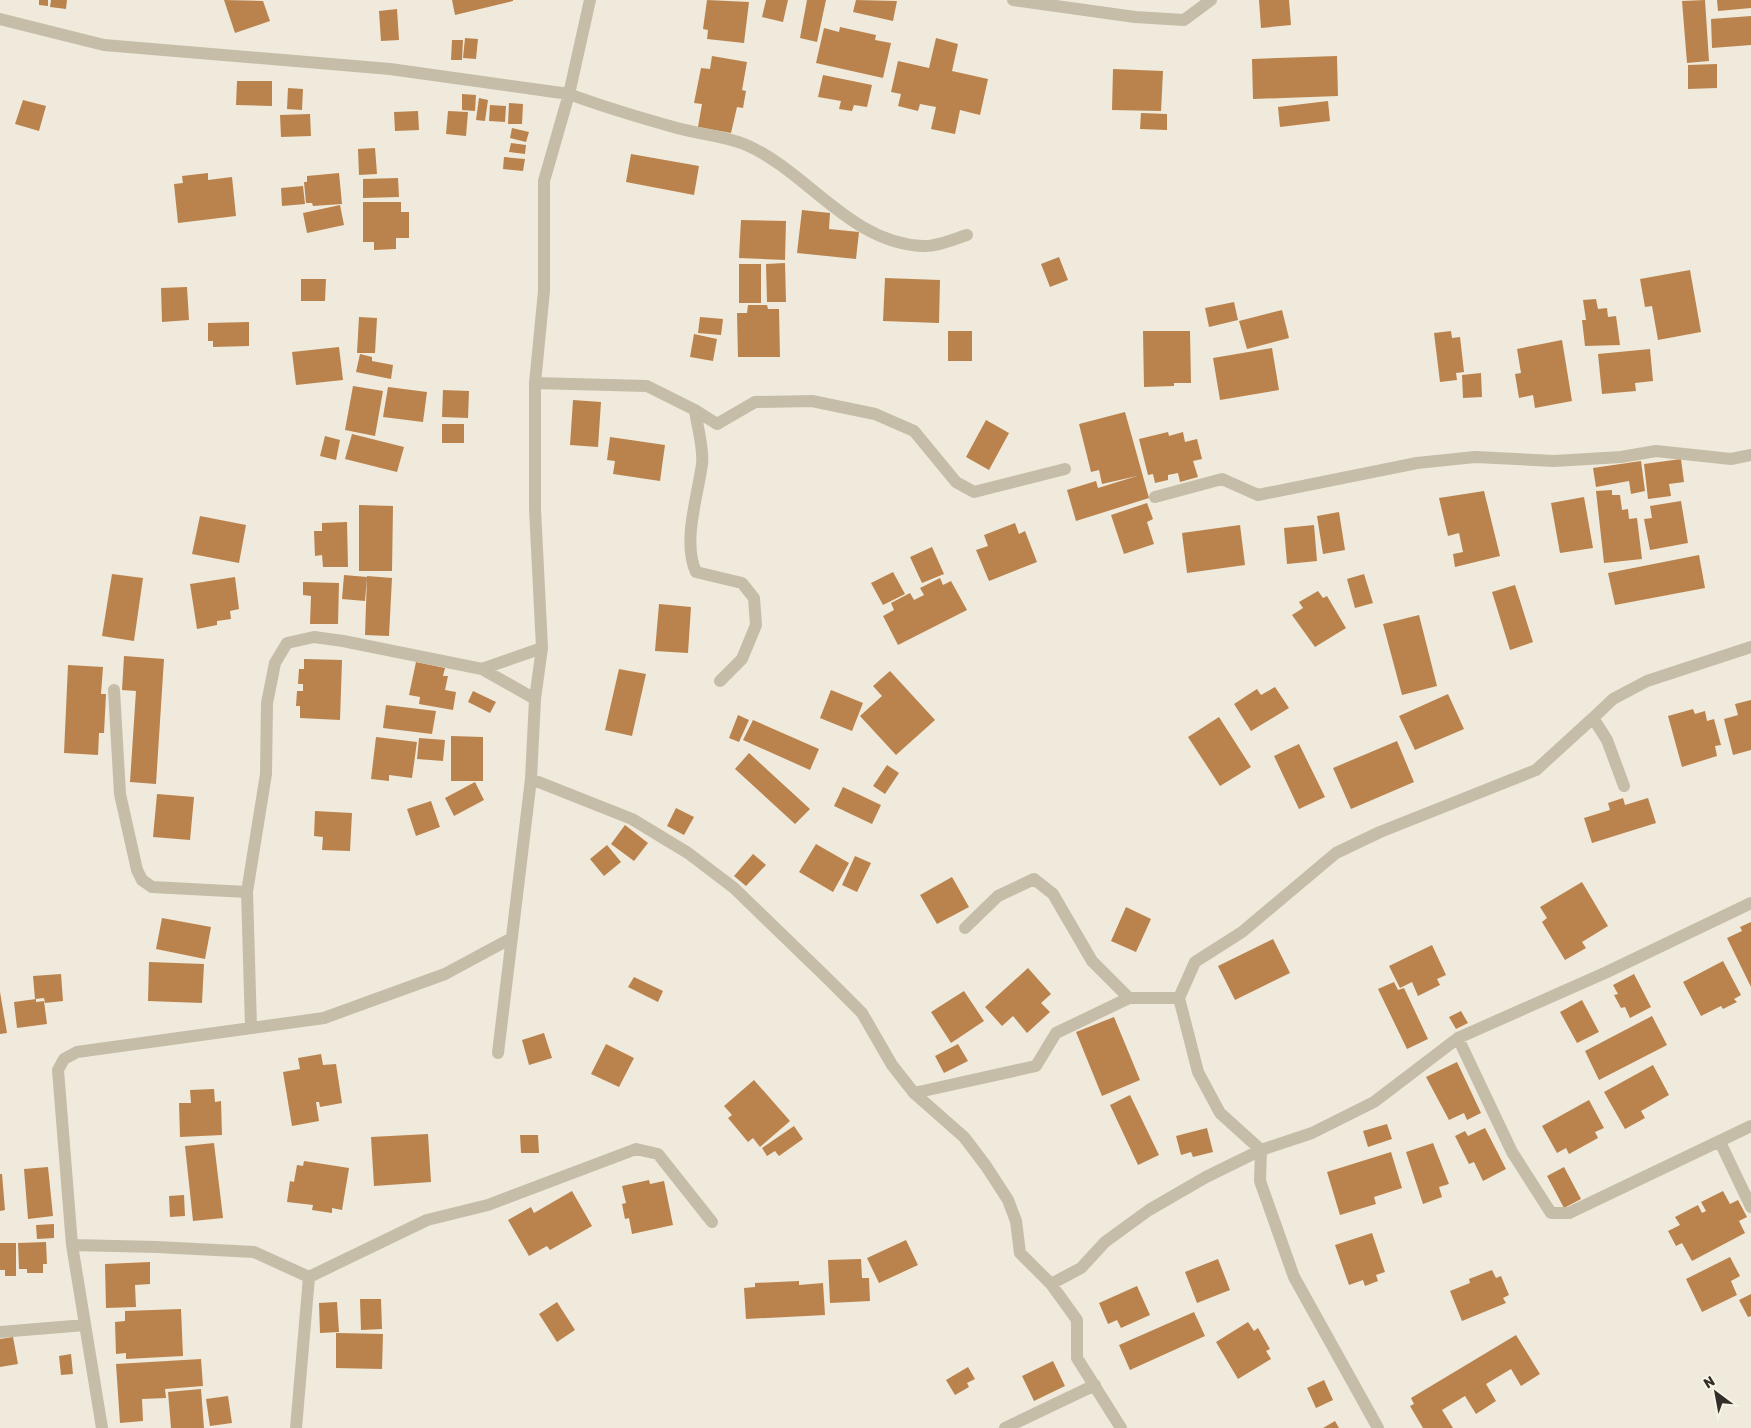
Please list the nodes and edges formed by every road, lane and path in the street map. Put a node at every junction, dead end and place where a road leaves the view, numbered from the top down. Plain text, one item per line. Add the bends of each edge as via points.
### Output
1 (590, 0) edge
2 (1013, 0) edge
3 (1211, 0) edge
4 (0, 19) edge
5 (569, 94) junction
6 (967, 235) dead end
7 (535, 383) junction
8 (694, 410) junction
9 (1751, 455) edge
10 (1065, 469) dead end
11 (1155, 497) dead end
12 (1751, 646) edge
13 (542, 648) junction
14 (482, 669) junction
15 (720, 681) dead end
16 (114, 690) dead end
17 (535, 700) junction
18 (1593, 718) junction
19 (531, 779) junction
20 (1624, 786) dead end
21 (248, 892) junction
22 (1751, 903) edge
23 (965, 928) dead end
24 (510, 939) junction
25 (1129, 998) junction
26 (1179, 998) junction
27 (251, 1027) junction
28 (1458, 1038) junction
29 (498, 1053) dead end
30 (914, 1093) junction
31 (1751, 1126) edge
32 (1720, 1142) junction
33 (1261, 1150) junction
34 (1751, 1207) edge
35 (712, 1222) dead end
36 (72, 1246) junction
37 (309, 1277) junction
38 (1051, 1284) junction
39 (85, 1325) junction
40 (0, 1332) edge
41 (1095, 1384) junction
42 (102, 1428) edge
43 (296, 1428) edge
44 (1005, 1428) edge
45 (1121, 1428) edge
46 (1378, 1428) edge

1 - 5 street
2 - 3 street via 1135,18 1184,20
4 - 5 street via 104,45 390,69
5 - 6 street via 630,115 744,144 778,164 854,222 892,241 924,246
5 - 7 street via 544,181 544,291
7 - 8 street via 648,386
7 - 13 street via 535,509
8 - 10 street via 717,424 756,402 812,401 875,414 914,430 956,482 974,492
8 - 15 street via 703,462 692,511 692,563 696,572 742,584 754,598 756,625 742,659
9 - 11 street via 1731,459 1656,451 1621,457 1554,461 1475,457 1417,463 1258,495 1222,479
12 - 18 street via 1647,681 1613,699
13 - 14 street
13 - 17 street
14 - 17 street
14 - 21 street via 314,637 287,643 275,663 267,703 266,774
16 - 21 street via 120,794 142,880 152,887
17 - 19 street
18 - 20 street via 1607,740
18 - 26 street via 1536,770 1380,832 1336,853 1242,932 1195,962
19 - 24 street
19 - 30 street via 632,819 688,853 734,888 862,1014 892,1065
21 - 27 street
22 - 28 street
23 - 25 street via 998,896 1034,879 1053,894 1092,961
24 - 27 street via 445,974 324,1018
24 - 29 street
25 - 26 street
25 - 30 street via 1056,1033 1036,1066
26 - 33 street via 1198,1072 1220,1113
27 - 36 street via 77,1052 64,1059 58,1070
28 - 32 street via 1512,1152 1551,1213 1569,1213
28 - 33 street via 1374,1102 1312,1133
30 - 38 street via 964,1137 986,1166 1008,1200 1016,1221 1020,1253
31 - 32 street
32 - 34 street
33 - 38 street via 1149,1210 1105,1242 1081,1268
33 - 46 street via 1260,1181 1294,1277
35 - 37 street via 658,1154 636,1149 488,1205 427,1220
36 - 37 street via 157,1246 254,1252
36 - 39 street
37 - 43 street
38 - 41 street via 1076,1320 1077,1358
39 - 40 street
39 - 42 street
41 - 44 street
41 - 45 street

